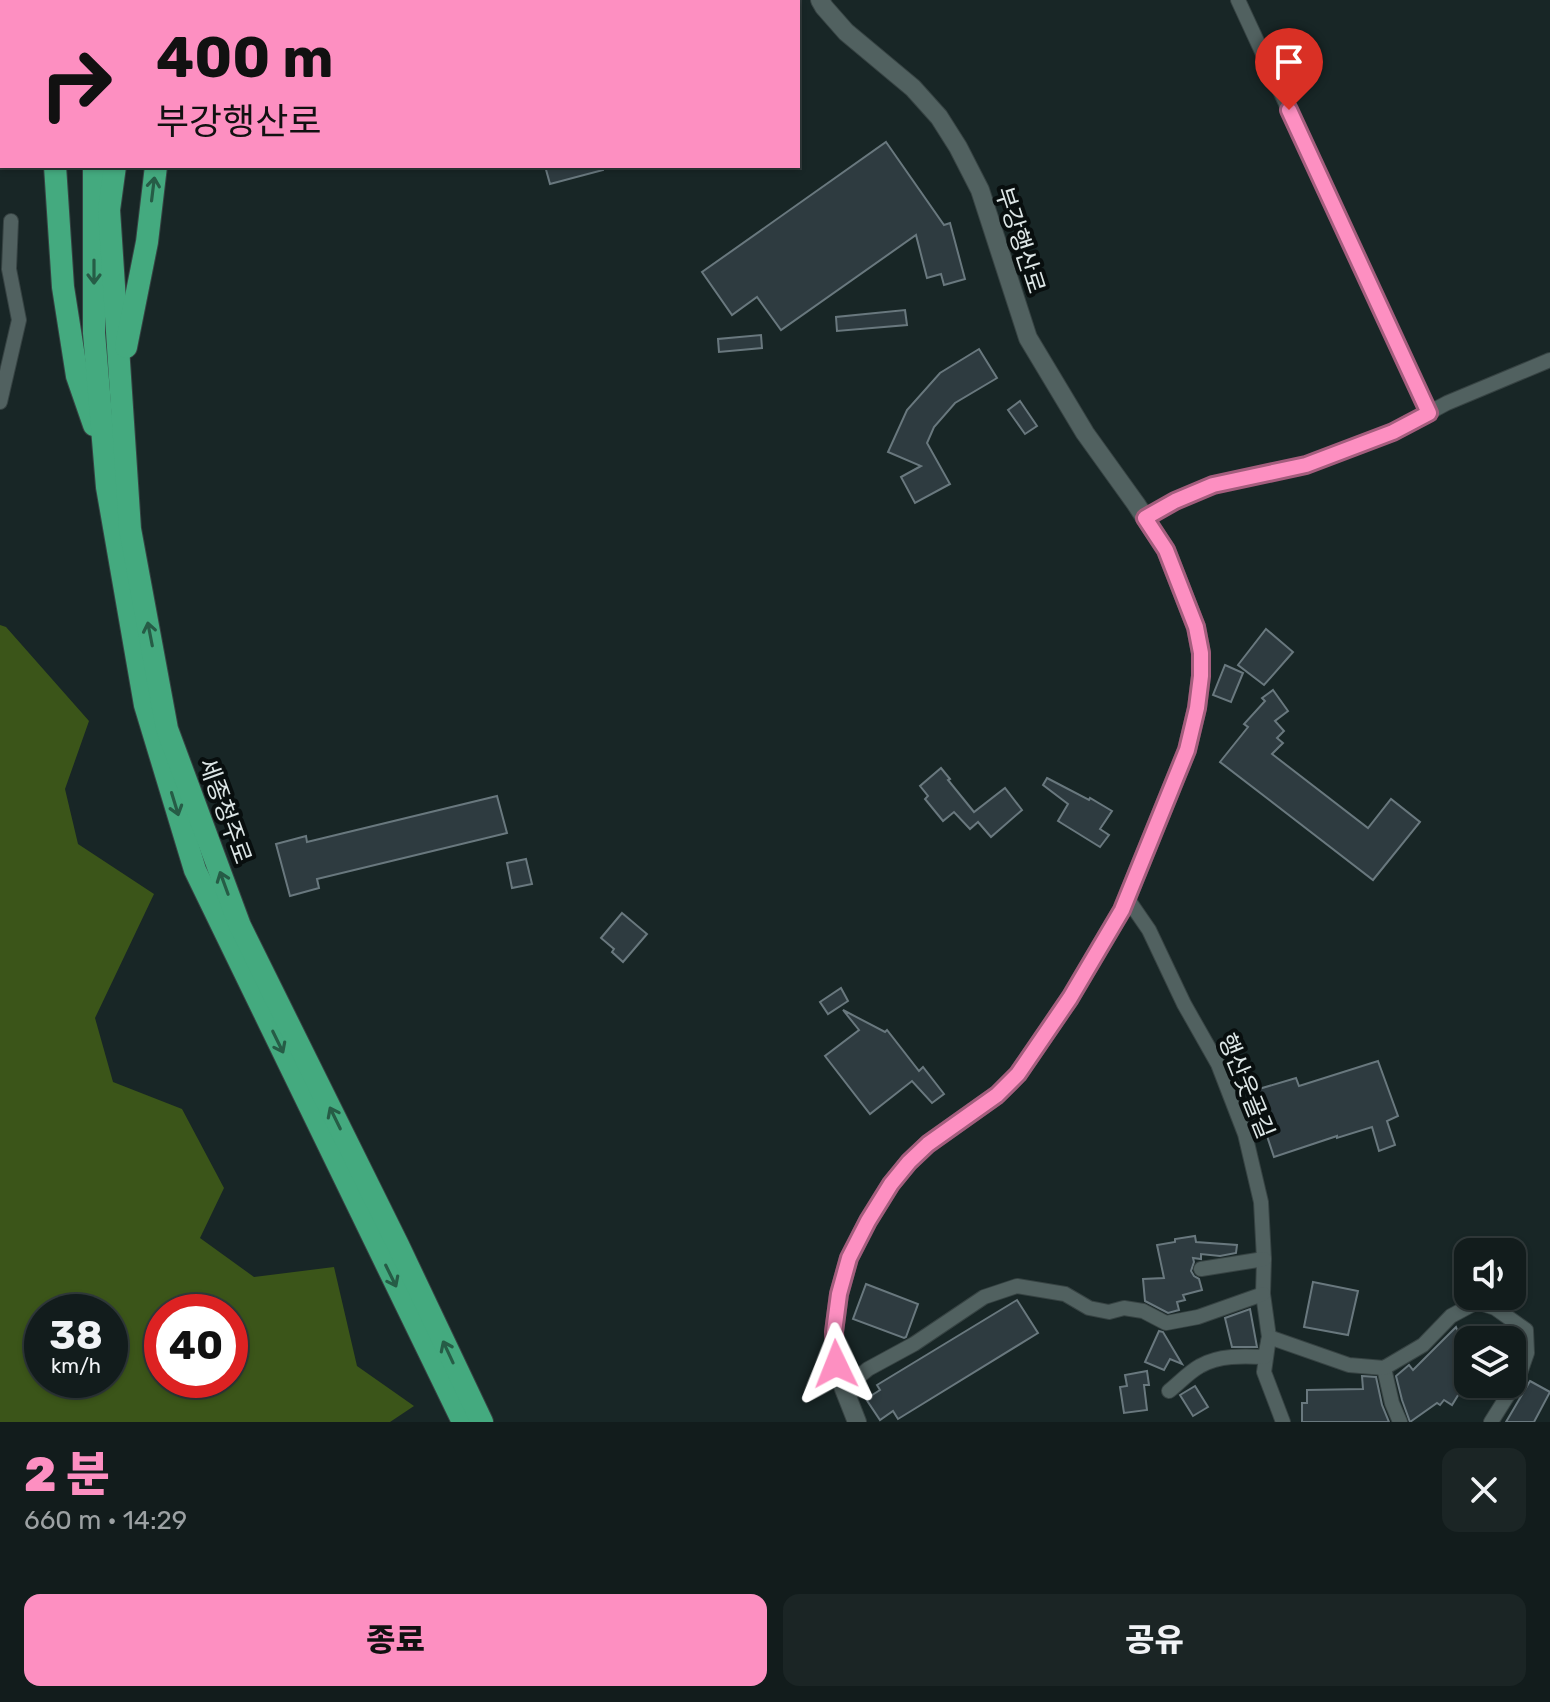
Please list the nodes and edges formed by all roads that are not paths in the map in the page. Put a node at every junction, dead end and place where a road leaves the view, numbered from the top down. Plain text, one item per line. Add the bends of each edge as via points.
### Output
1 (820, 0) edge
2 (1238, 0) edge
3 (55, 168) edge
4 (94, 168) edge
5 (115, 168) edge
6 (156, 168) edge
7 (11, 221) dead end
8 (1550, 360) edge
9 (120, 376) junction
10 (0, 402) edge
11 (1429, 413) junction
12 (104, 454) junction
13 (1145, 518) junction
14 (1127, 898) junction
15 (1264, 1259) junction
16 (1201, 1269) dead end
17 (1263, 1294) junction
18 (1269, 1337) junction
19 (1265, 1357) junction
20 (1384, 1368) junction
21 (844, 1389) junction
22 (1169, 1391) dead end
23 (463, 1422) edge
24 (482, 1422) edge
25 (857, 1422) edge
26 (1283, 1422) edge
27 (1400, 1422) edge
28 (1491, 1422) edge

1 - 13 street, 부강행산로 via 846,32 913,88 958,147 980,190 1028,338
2 - 11 street
3 - 12 highway via 63,287 77,376
4 -> 12 highway, 세종청주로 via 94,333
5 - 9 highway, 세종청주로 via 109,210
9 -> 6 highway
7 - 10 street via 9,269 19,320
8 - 11 street
24 -> 9 highway, 세종청주로 via 240,926 167,729 130,529
11 - 13 street via 1306,465 1213,485
12 -> 23 highway, 세종청주로 via 145,705 195,870
13 - 14 street, 부강행산로 via 1166,550 1196,627 1201,676 1187,750
14 - 15 street, 행산웃골길 via 1218,1064 1245,1134 1261,1202
14 - 21 street, 부강행산로 via 1070,998 1018,1074 909,1162 868,1221 839,1294 834,1332
15 - 16 street
15 - 17 street, 행산웃골길
17 - 18 street, 행산웃골길
17 - 21 street via 1166,1323 1143,1311 1109,1312 1065,1294 1017,1286 984,1297
18 - 19 street, 행산웃골길
18 - 20 street via 1349,1365
19 - 22 street via 1218,1359 1198,1366
19 - 26 street, 행산웃골길 via 1264,1372
20 - 27 street
20 - 28 street via 1423,1345 1451,1316 1477,1302 1495,1308 1526,1330 1527,1353 1518,1379
21 - 25 street, 부강행산로

